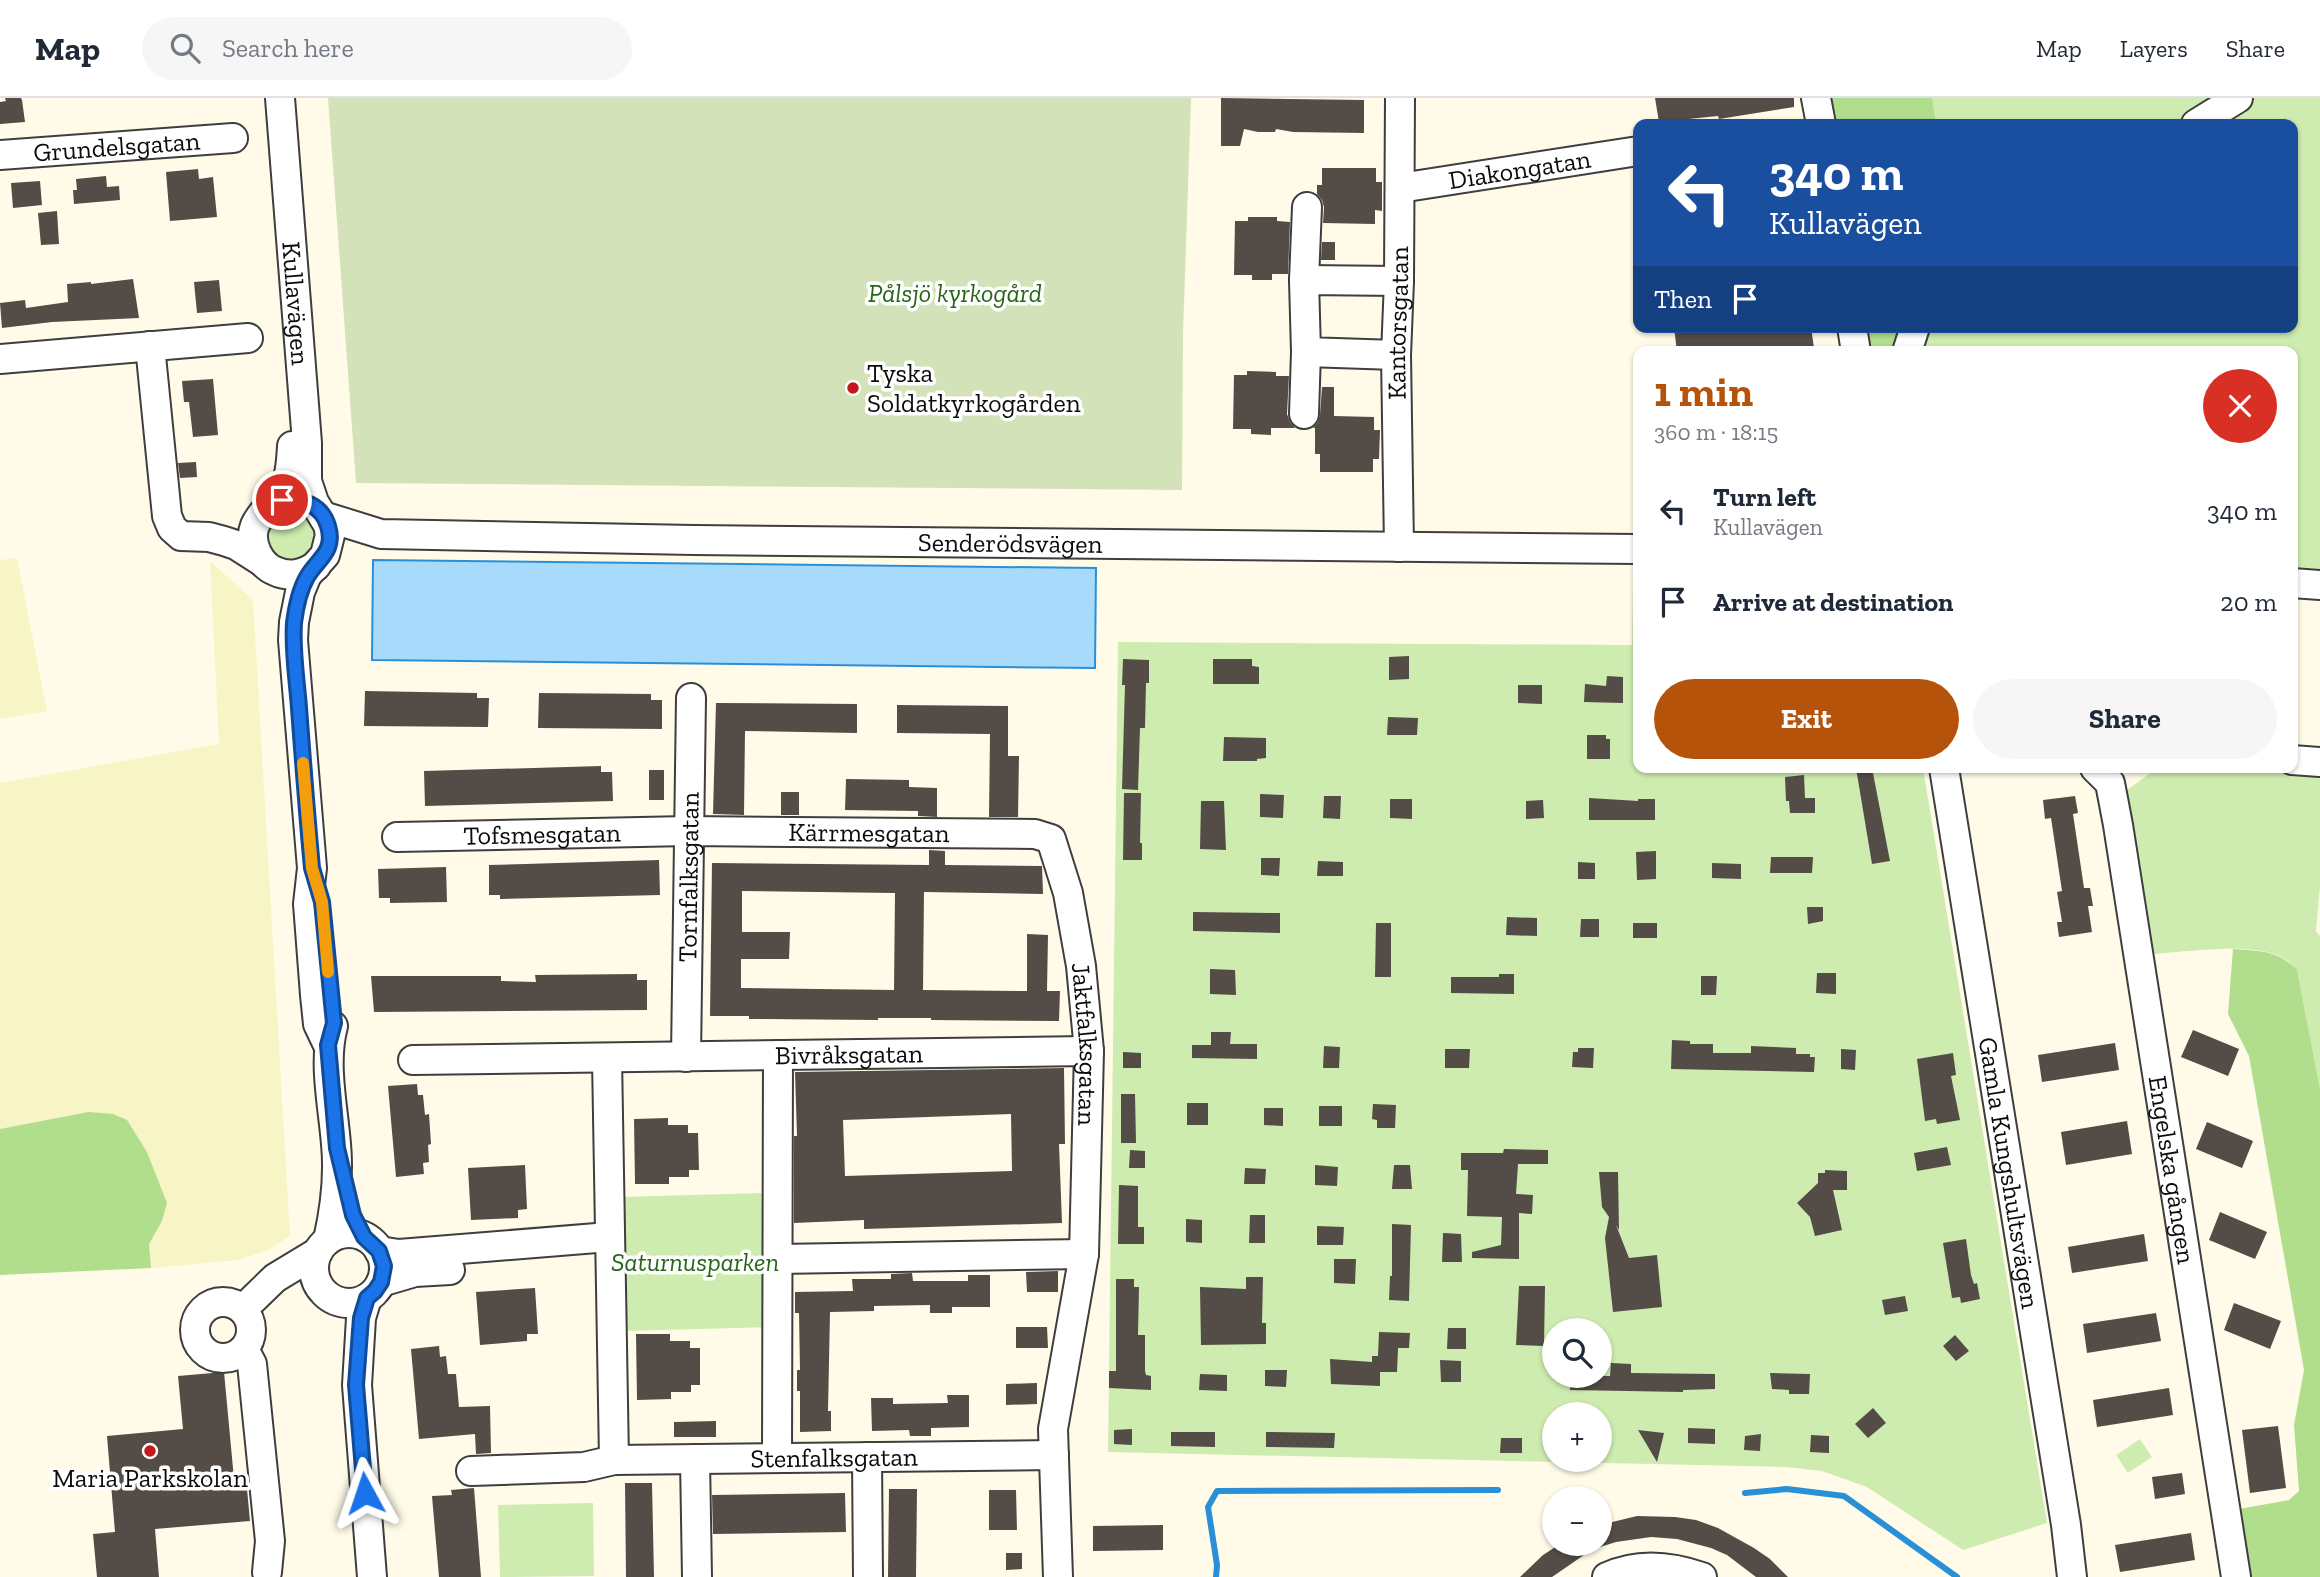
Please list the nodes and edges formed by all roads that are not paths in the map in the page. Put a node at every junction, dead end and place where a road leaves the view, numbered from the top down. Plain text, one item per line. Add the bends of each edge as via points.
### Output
1 (263, 98) edge
2 (280, 98) edge
3 (1400, 98) edge
4 (2238, 98) edge
5 (2204, 119) edge
6 (233, 138) dead end
7 (1633, 152) edge
8 (0, 155) edge
9 (1401, 188) junction
10 (1307, 207) dead end
11 (1304, 280) junction
12 (1399, 281) junction
13 (248, 338) dead end
14 (150, 346) junction
15 (1307, 352) junction
16 (1395, 355) junction
17 (0, 359) edge
18 (1304, 414) dead end
19 (265, 509) junction
20 (321, 513) junction
21 (381, 534) junction
22 (209, 537) junction
23 (1399, 547) junction
24 (1633, 549) edge
25 (321, 560) junction
26 (266, 565) junction
27 (2298, 583) edge
28 (2320, 585) edge
29 (293, 640) junction
30 (691, 698) dead end
31 (2298, 760) edge
32 (2320, 762) edge
33 (1945, 773) edge
34 (2112, 773) edge
35 (688, 831) junction
36 (397, 837) dead end
37 (1051, 839) joint
38 (1088, 1051) junction
39 (778, 1055) junction
40 (686, 1056) junction
41 (607, 1058) junction
42 (413, 1060) dead end
43 (337, 1148) junction
44 (372, 1244) junction
45 (323, 1246) junction
46 (609, 1247) junction
47 (1084, 1254) junction
48 (778, 1259) junction
49 (374, 1290) junction
50 (324, 1292) junction
51 (249, 1302) junction
52 (244, 1349) junction
53 (356, 1385) junction
54 (1054, 1455) junction
55 (867, 1457) junction
56 (777, 1458) junction
57 (695, 1459) junction
58 (614, 1460) junction
59 (471, 1471) dead end
60 (267, 1572) dead end
61 (372, 1577) edge
62 (697, 1577) edge
63 (868, 1577) edge
64 (1058, 1577) edge
65 (1607, 1577) edge
66 (1702, 1577) edge
67 (2072, 1577) edge
68 (2236, 1577) edge

1 - 19 street, Kullavägen via 292,444 288,480
2 - 20 street, Kullavägen via 306,417 307,481
3 - 9 street, Kantorsgatan
4 - 5 street
6 - 8 street, Grundelsgatan
7 - 9 street, Diakongatan
9 - 12 street, Kantorsgatan
10 - 11 street
11 - 12 street
11 - 15 street
12 - 16 street, Kantorsgatan
13 - 14 street
14 - 17 street
14 - 22 street via 167,516 181,536
15 - 16 street
15 - 18 street
16 - 23 street, Kantorsgatan
19 - 20 street via 295,499
19 - 22 street via 241,526
19 - 26 street, Kullavägen via 254,525 253,538
20 - 21 street, Senderödsvägen
20 - 25 street, Kullavägen via 330,535
21 - 23 street, Senderödsvägen
21 - 25 street, Senderödsvägen
22 - 26 street via 236,545
23 - 24 street, Senderödsvägen
25 - 26 street via 294,575
25 - 29 street, Kullavägen via 300,592
26 - 29 street, Kullavägen via 284,604
27 - 28 street
29 - 43 street, Kullavägen via 312,868 308,904 314,987 318,1024 328,1045
30 - 35 street, Tornfalksgatan
31 - 32 street
33 - 67 street, Gamla Kungshultsvägen
34 - 68 street, Engelska gången
35 - 36 street, Tofsmesgatan
35 - 37 street, Kärrmesgatan via 1035,834
35 - 40 street, Tornfalksgatan
37 - 38 street, Jaktfalksgatan via 1075,930
38 - 39 street, Bivråksgatan
38 - 47 street, Jaktfalksgatan
39 - 40 street, Bivråksgatan
39 - 48 street
40 - 41 street, Bivråksgatan
41 - 42 street, Bivråksgatan
41 - 46 street
43 - 44 street, Kullavägen via 353,1215
43 - 45 street, Kullavägen via 334,1216
44 - 45 street via 346,1233
44 - 46 street via 399,1254
44 - 49 street, Kullavägen via 384,1266
45 - 50 street, Kullavägen via 314,1270
45 - 51 street
46 - 49 street via 415,1272
46 - 58 street
47 - 48 street
47 - 54 street, Jaktfalksgatan via 1053,1429
48 - 56 street
49 - 50 street via 347,1303
49 - 53 street, Kullavägen via 361,1318
50 - 51 street via 298,1288
50 - 53 street, Kullavägen via 340,1320
51 - 52 street via 252,1329
51 - 52 street via 213,1303 204,1308 195,1326 195,1337 207,1354 226,1359
52 - 60 street via 252,1364 270,1541
53 - 61 street, Kullavägen
54 - 55 street, Stenfalksgatan
54 - 64 street, Jaktfalksgatan
55 - 56 street, Stenfalksgatan
55 - 63 street
56 - 57 street, Stenfalksgatan
57 - 58 street, Stenfalksgatan
57 - 62 street
58 - 59 street, Stenfalksgatan via 584,1467
65 - 66 street via 1658,1567

